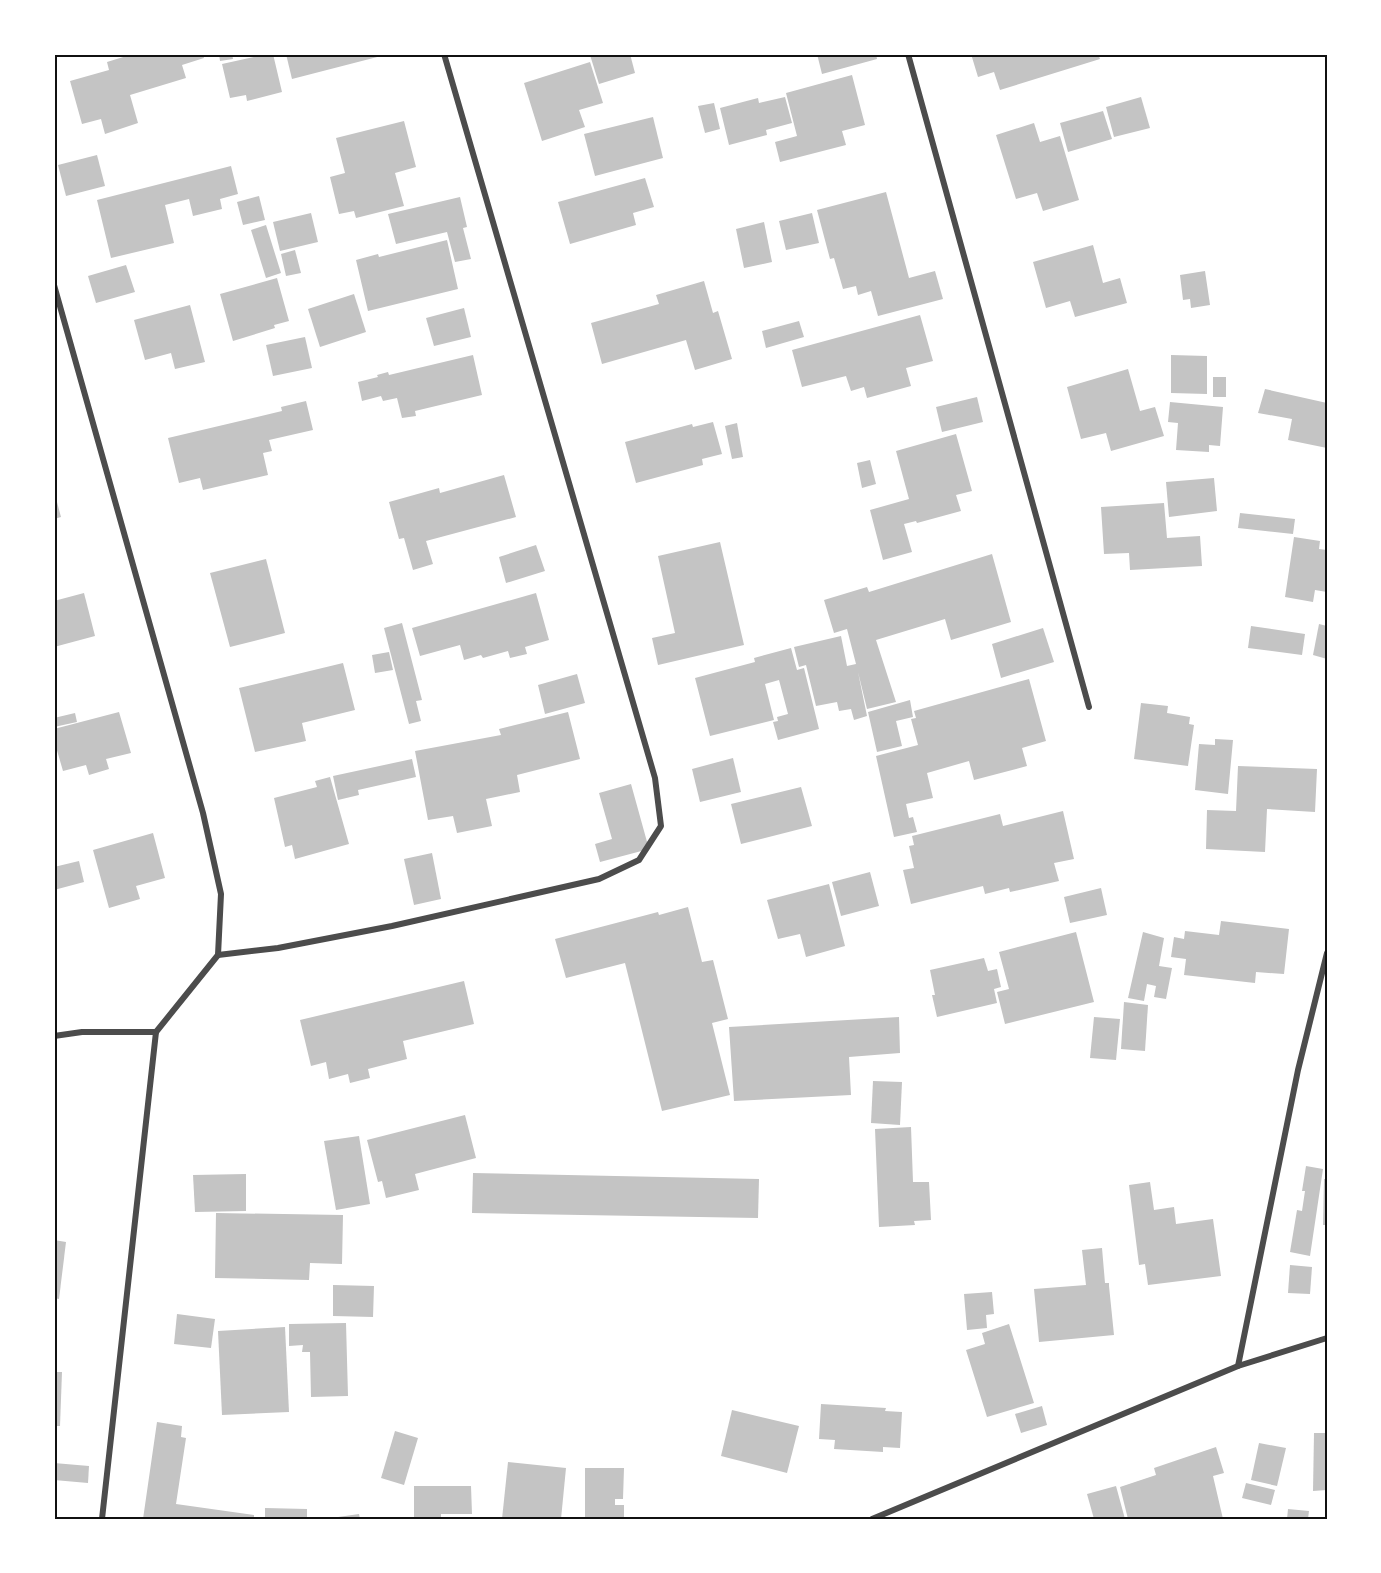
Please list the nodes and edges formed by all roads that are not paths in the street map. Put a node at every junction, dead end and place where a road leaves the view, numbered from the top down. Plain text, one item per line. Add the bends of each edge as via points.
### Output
1 (444, 54) edge
2 (908, 54) edge
3 (54, 285) edge
4 (1089, 707) dead end
5 (1327, 953) edge
6 (218, 955) junction
7 (156, 1032) junction
8 (54, 1036) edge
9 (1327, 1338) edge
10 (1238, 1366) junction
11 (102, 1519) edge
12 (872, 1519) edge

1 - 6 street via 655,778 661,826 639,860 599,879 392,926
2 - 4 street
3 - 6 street via 203,813 222,894
5 - 10 street via 1298,1070
6 - 7 street
7 - 8 street
7 - 11 street
9 - 10 street
10 - 12 street

